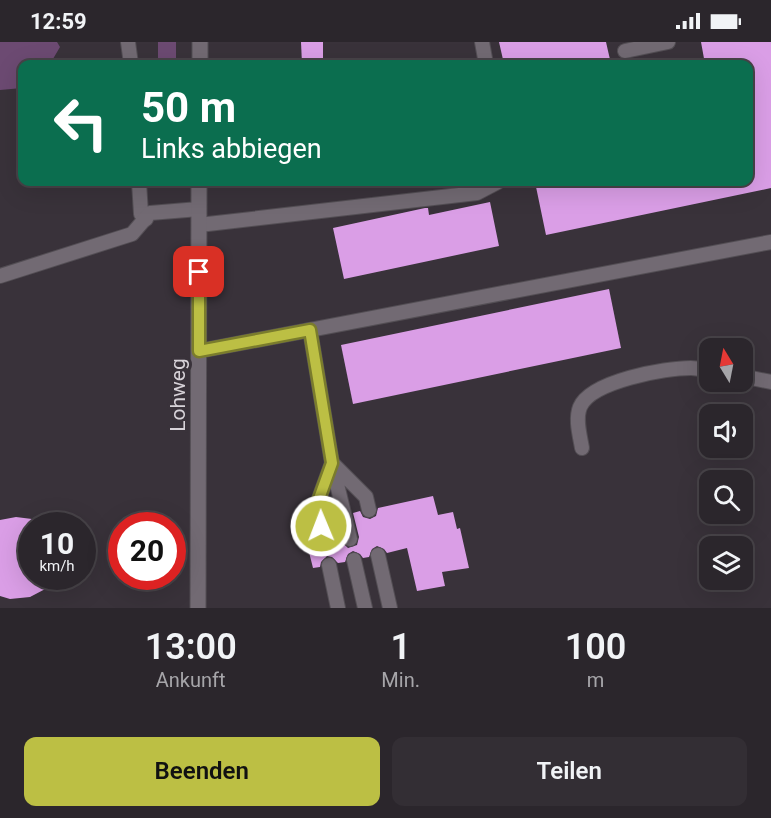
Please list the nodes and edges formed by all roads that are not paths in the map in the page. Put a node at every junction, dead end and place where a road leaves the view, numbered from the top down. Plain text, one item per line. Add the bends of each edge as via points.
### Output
1 (128, 42) edge
2 (200, 42) edge
3 (482, 42) edge
4 (668, 42) edge
5 (625, 51) dead end
6 (130, 60) edge
7 (200, 60) edge
8 (485, 60) edge
9 (139, 186) edge
10 (200, 186) edge
11 (490, 186) edge
12 (199, 209) junction
13 (146, 219) junction
14 (199, 225) junction
15 (771, 242) edge
16 (0, 276) edge
17 (310, 330) junction
18 (199, 351) junction
19 (699, 369) edge
20 (753, 378) edge
21 (771, 382) edge
22 (582, 448) dead end
23 (332, 463) junction
24 (369, 510) dead end
25 (350, 539) dead end
26 (325, 544) dead end
27 (378, 555) dead end
28 (354, 560) dead end
29 (329, 565) dead end
30 (198, 608) edge
31 (338, 608) edge
32 (365, 608) edge
33 (390, 608) edge

1 - 6 lane
2 - 7 street
3 - 8 lane
4 - 5 lane
9 - 13 lane via 141,214
10 - 12 street, Lohweg
11 - 14 lane via 477,193
12 - 13 lane via 150,213
12 - 14 street, Lohweg
13 - 16 lane via 132,234
14 - 18 street, Lohweg
15 - 17 lane
17 - 18 lane
17 - 23 lane
18 - 30 street, Lohweg
19 - 22 lane via 652,373 591,393 580,407
20 - 21 lane
23 - 24 lane via 366,497
23 - 25 lane
23 - 26 lane via 316,507
27 - 33 lane
28 - 32 lane
29 - 31 lane

